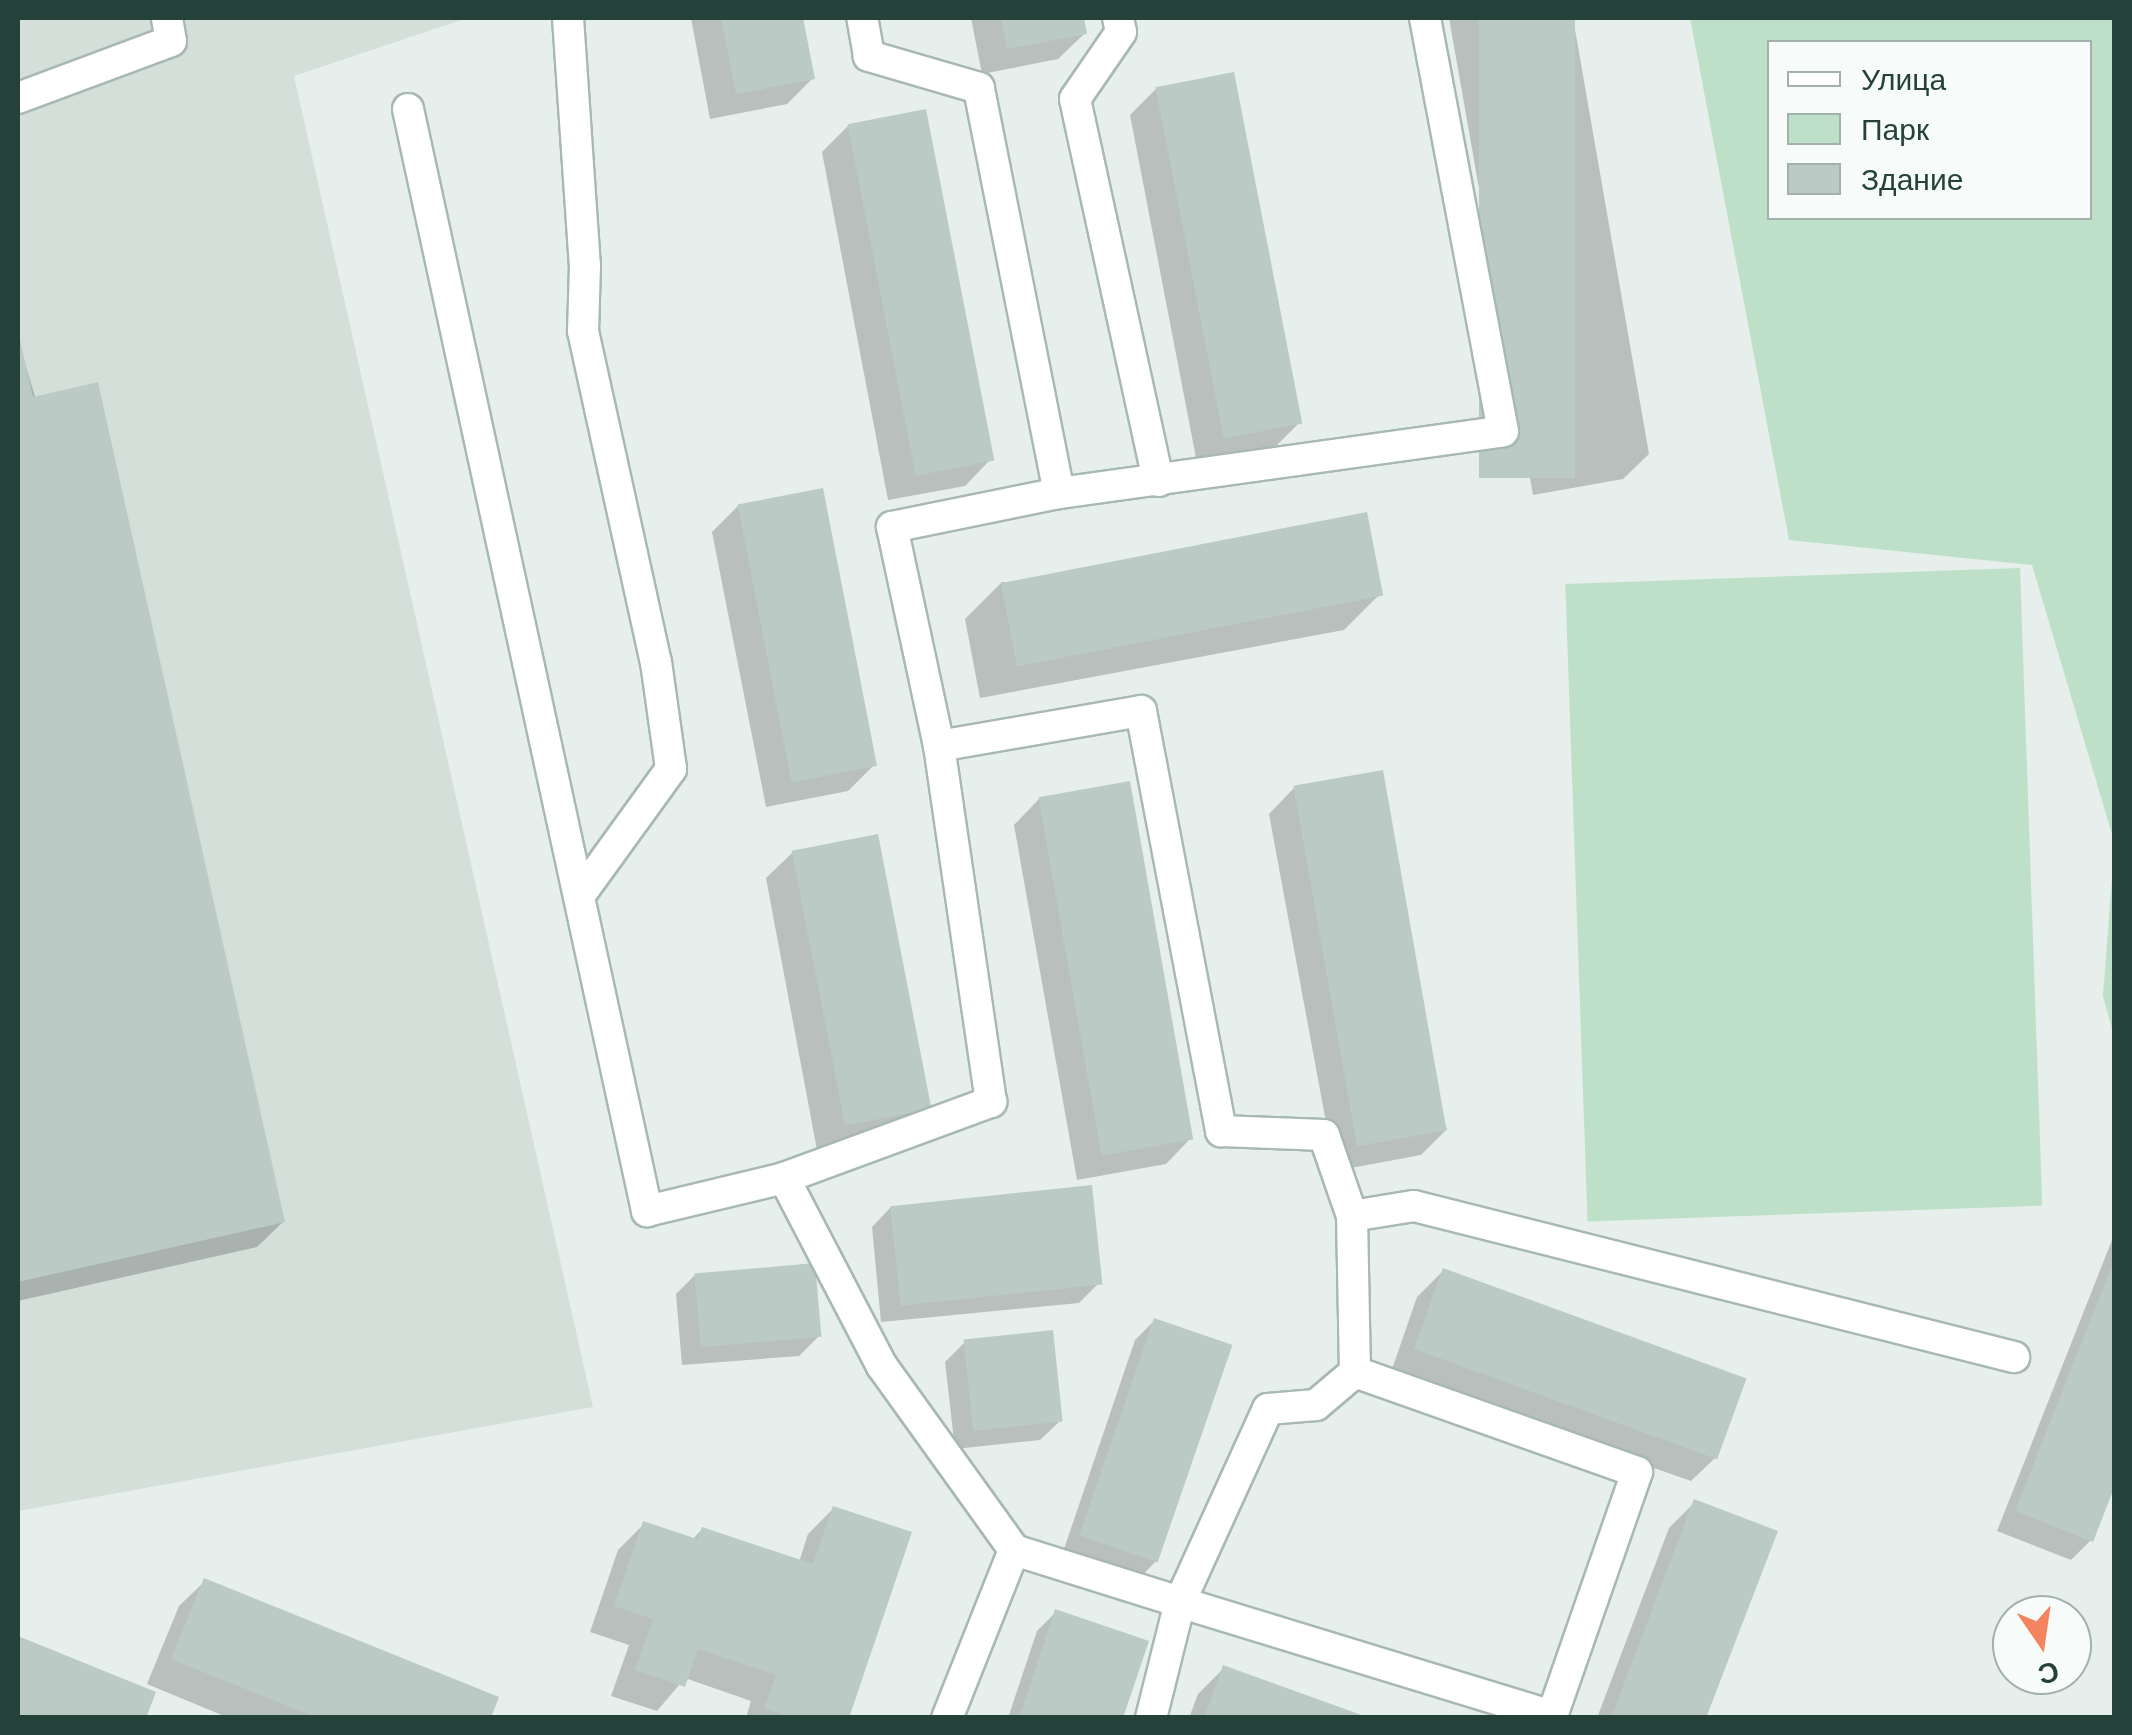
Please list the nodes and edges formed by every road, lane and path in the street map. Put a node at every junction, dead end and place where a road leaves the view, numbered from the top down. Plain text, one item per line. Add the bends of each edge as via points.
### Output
1 (167, 18) edge
2 (568, 18) edge
3 (862, 18) edge
4 (1118, 18) edge
5 (1425, 18) edge
6 (18, 98) edge
7 (408, 109) dead end
8 (1158, 482) junction
9 (1059, 494) junction
10 (939, 746) junction
11 (578, 896) junction
12 (784, 1178) junction
13 (1352, 1216) junction
14 (2014, 1357) dead end
15 (1355, 1372) junction
16 (1014, 1550) junction
17 (1180, 1602) junction
18 (947, 1718) edge
19 (1151, 1718) edge

1 - 6 street via 171,41
2 - 11 street via 585,265 583,330 656,662 671,769
3 - 9 street via 869,56 979,88
4 - 8 street via 1121,32 1075,100
5 - 8 street via 1503,432
7 - 11 street
8 - 9 street
9 - 10 street via 892,527
10 - 12 street via 991,1102
10 - 13 street via 1141,711 1221,1131 1324,1136
11 - 12 street via 647,1210
12 - 16 street via 882,1366
13 - 14 street via 1414,1206
13 - 15 street
15 - 17 street via 1316,1405 1268,1409
15 - 17 street via 1637,1472 1552,1716
16 - 17 street
16 - 18 street
17 - 19 street

